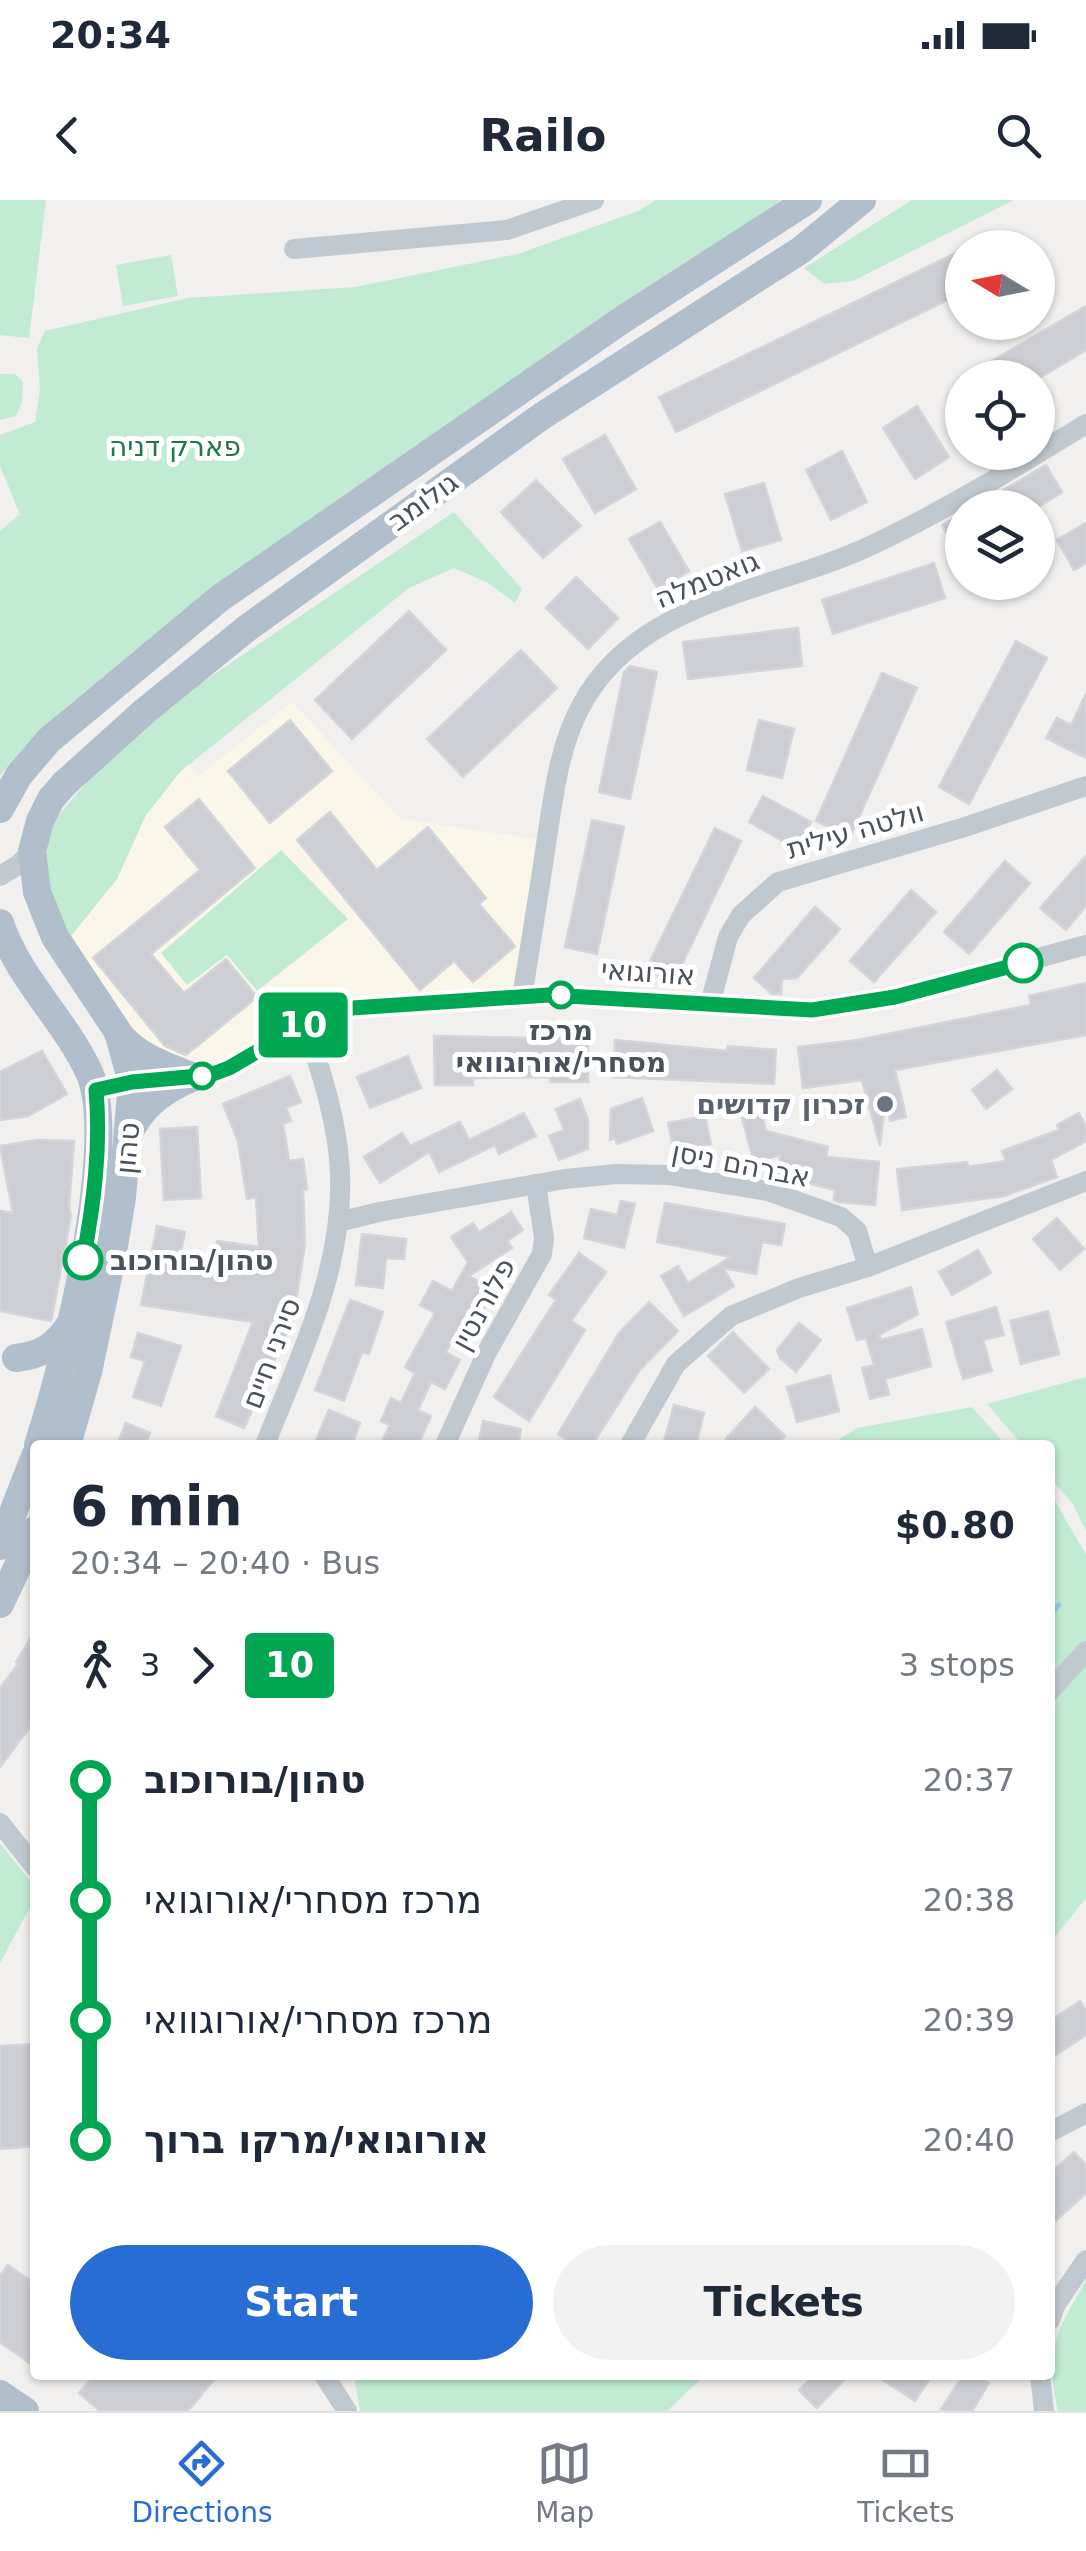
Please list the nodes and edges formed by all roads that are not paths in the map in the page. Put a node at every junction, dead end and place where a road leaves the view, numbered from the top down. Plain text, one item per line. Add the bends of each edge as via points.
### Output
1 (594, 200) edge
2 (808, 200) edge
3 (862, 200) edge
4 (294, 249) dead end
5 (1083, 432) edge
6 (1086, 786) edge
7 (0, 808) edge
8 (32, 850) junction
9 (0, 876) edge
10 (4, 936) edge
11 (1086, 945) edge
12 (522, 996) junction
13 (710, 1004) junction
14 (306, 1023) junction
15 (118, 1032) junction
16 (194, 1077) junction
17 (132, 1082) junction
18 (96, 1090) junction
19 (129, 1134) junction
20 (1086, 1181) edge
21 (536, 1184) junction
22 (338, 1222) junction
23 (868, 1268) junction
24 (71, 1323) junction
25 (8, 1357) edge
26 (74, 1370) junction
27 (40, 1440) edge
28 (67, 1440) edge
29 (267, 1440) edge
30 (448, 1440) edge
31 (633, 1440) edge
32 (30, 1469) edge
33 (30, 1541) edge
34 (0, 1546) edge
35 (0, 1604) edge
36 (1086, 1650) edge
37 (1055, 1685) edge
38 (0, 1822) edge
39 (30, 1861) edge
40 (1086, 2113) edge
41 (1055, 2129) edge
42 (1086, 2260) edge
43 (1055, 2309) edge
44 (327, 2380) edge
45 (339, 2380) edge
46 (1041, 2380) edge
47 (0, 2394) edge
48 (25, 2411) edge
49 (347, 2411) edge
50 (1044, 2411) edge

1 - 4 street via 507,230
2 - 7 main road, גולומב via 220,598 49,740 18,774
3 - 8 main road, גולומב via 800,250 542,416 246,628 64,784 40,821
5 - 12 street, גואטמלה via 870,546 716,601 648,633 617,658 582,705 559,763
6 - 13 street, וולטה עילית via 778,882 741,915 728,937
8 - 9 street
8 - 15 main road, טהון via 43,914
10 - 18 main road, טהון via 73,1041
11 - 13 street, אורוגואי via 832,1008
12 - 13 street, אורוגואי
12 - 14 street, אורוגואי via 352,1008
14 - 16 street, אורוגואי via 229,1068
14 - 22 street, סירני חיים via 336,1136
15 - 16 main road via 144,1056
15 - 17 main road, טהון
16 - 17 street, אורוגואי
16 - 19 main road via 150,1104
17 - 18 street, אורוגואי
17 - 19 main road, טהון
18 - 24 main road, טהון via 92,1212
19 - 26 main road, טהון via 115,1243
20 - 23 street
21 - 22 street, אברהם ניסן
21 - 23 street, אברהם ניסן via 669,1175 768,1191 842,1217 856,1231
21 - 30 street, פלורנטין via 542,1254
22 - 29 street, סירני חיים via 314,1321
23 - 31 street via 731,1316 676,1364
24 - 25 main road via 51,1348
24 - 26 main road, טהון
25 - 26 street
26 - 27 main road, טהון
26 - 28 main road, טהון
32 - 34 main road
33 - 35 main road
36 - 37 street
38 - 39 street
40 - 41 street
42 - 43 street
44 - 49 street
45 - 49 street
46 - 50 street
47 - 48 main road

